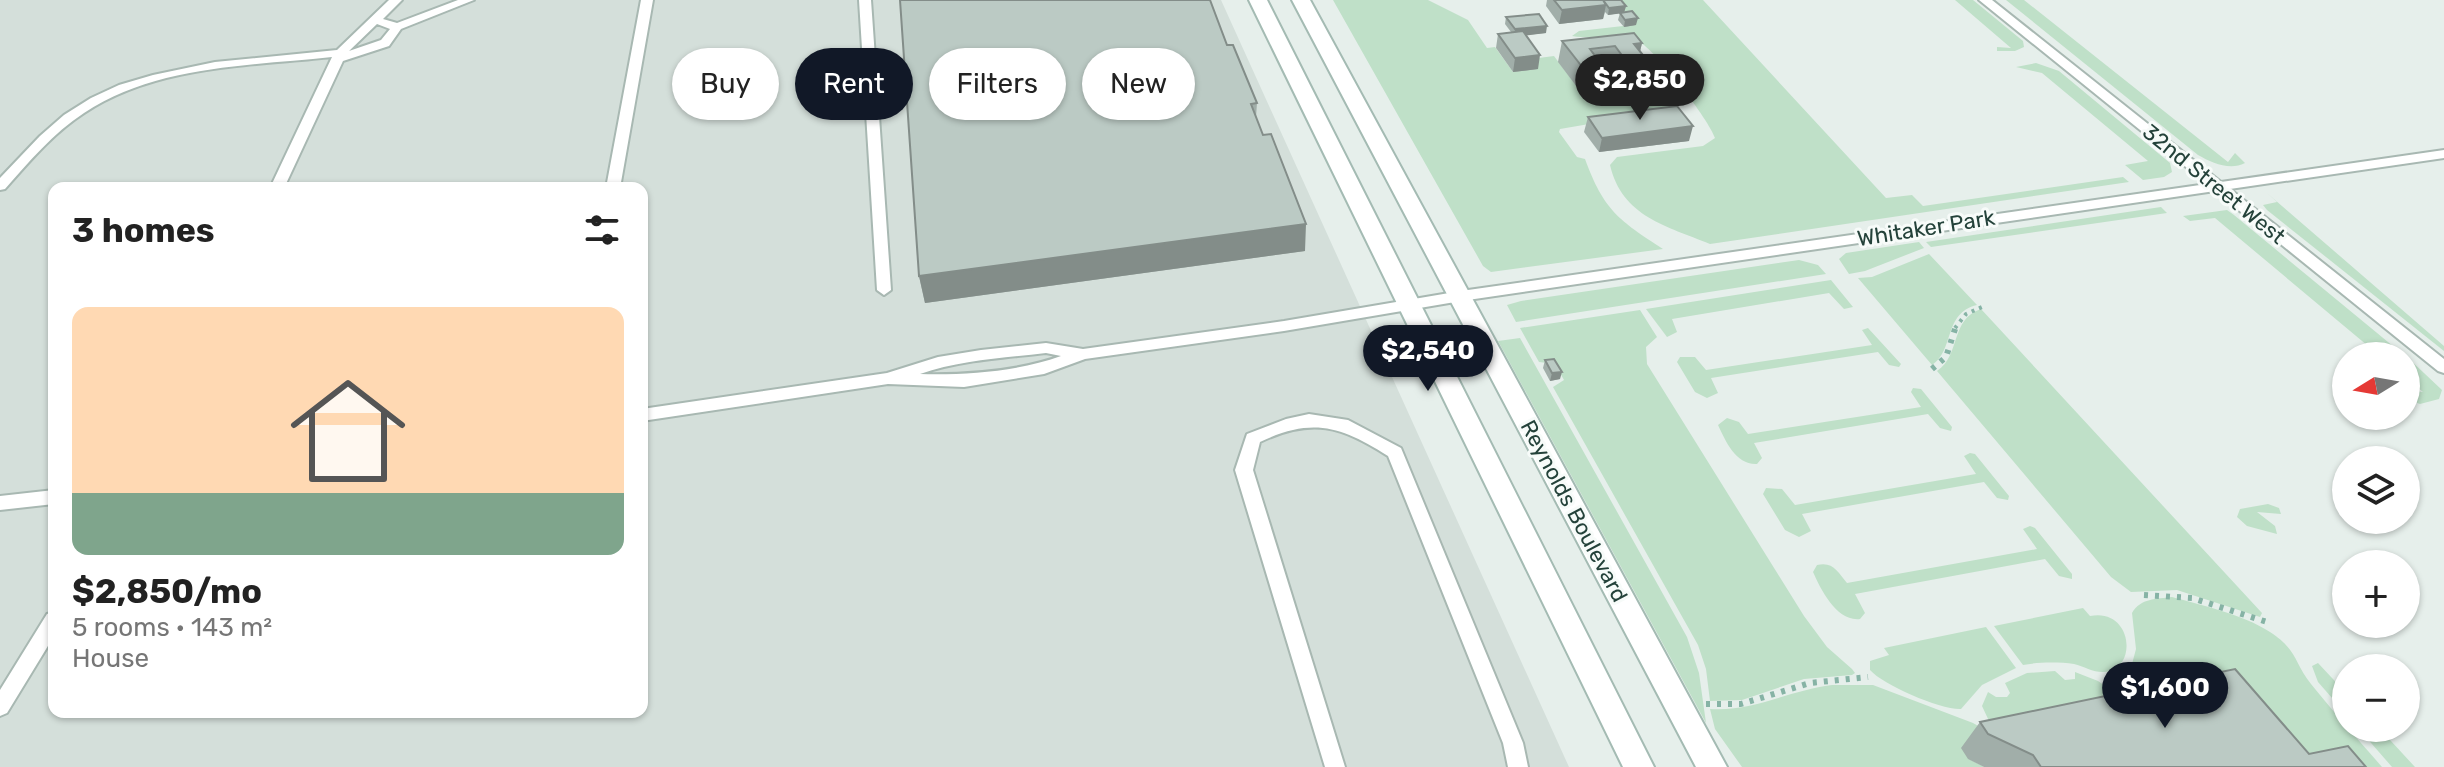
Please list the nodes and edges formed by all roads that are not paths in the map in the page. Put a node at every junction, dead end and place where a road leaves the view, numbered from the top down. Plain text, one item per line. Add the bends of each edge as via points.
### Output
1 (396, 0) edge
2 (468, 0) edge
3 (647, 0) edge
4 (865, 0) edge
5 (1258, 0) edge
6 (1301, 0) edge
7 (1985, 0) edge
8 (375, 20) junction
9 (397, 27) junction
10 (339, 56) junction
11 (2444, 154) edge
12 (280, 182) edge
13 (614, 182) edge
14 (0, 186) edge
15 (2216, 186) junction
16 (884, 290) dead end
17 (1461, 296) junction
18 (1408, 304) junction
19 (2444, 367) edge
20 (648, 414) edge
21 (48, 498) edge
22 (0, 503) edge
23 (48, 630) edge
24 (0, 707) edge
25 (1335, 767) edge
26 (1518, 767) edge
27 (1639, 767) edge
28 (1712, 767) edge

1 - 8 lane
2 - 9 lane
3 - 13 lane
4 - 16 lane
5 - 18 main road
6 - 17 main road, Reynolds Boulevard
7 - 15 lane, 32nd Street West
8 - 9 lane
8 - 10 lane
9 - 10 lane via 385,43
10 - 12 lane
10 - 14 lane via 149,79 95,101 44,137
11 - 15 lane, Whitaker Park
15 - 17 lane, Whitaker Park
15 - 19 lane, 32nd Street West
17 - 18 lane, Whitaker Park
17 - 28 main road, Reynolds Boulevard
18 - 20 lane, Whitaker Park via 1083,354 1046,348 981,355 888,378
18 - 27 main road via 1500,479
21 - 22 lane
23 - 24 lane
25 - 26 lane via 1244,470 1253,438 1280,424 1319,419 1351,428 1395,452 1513,743

